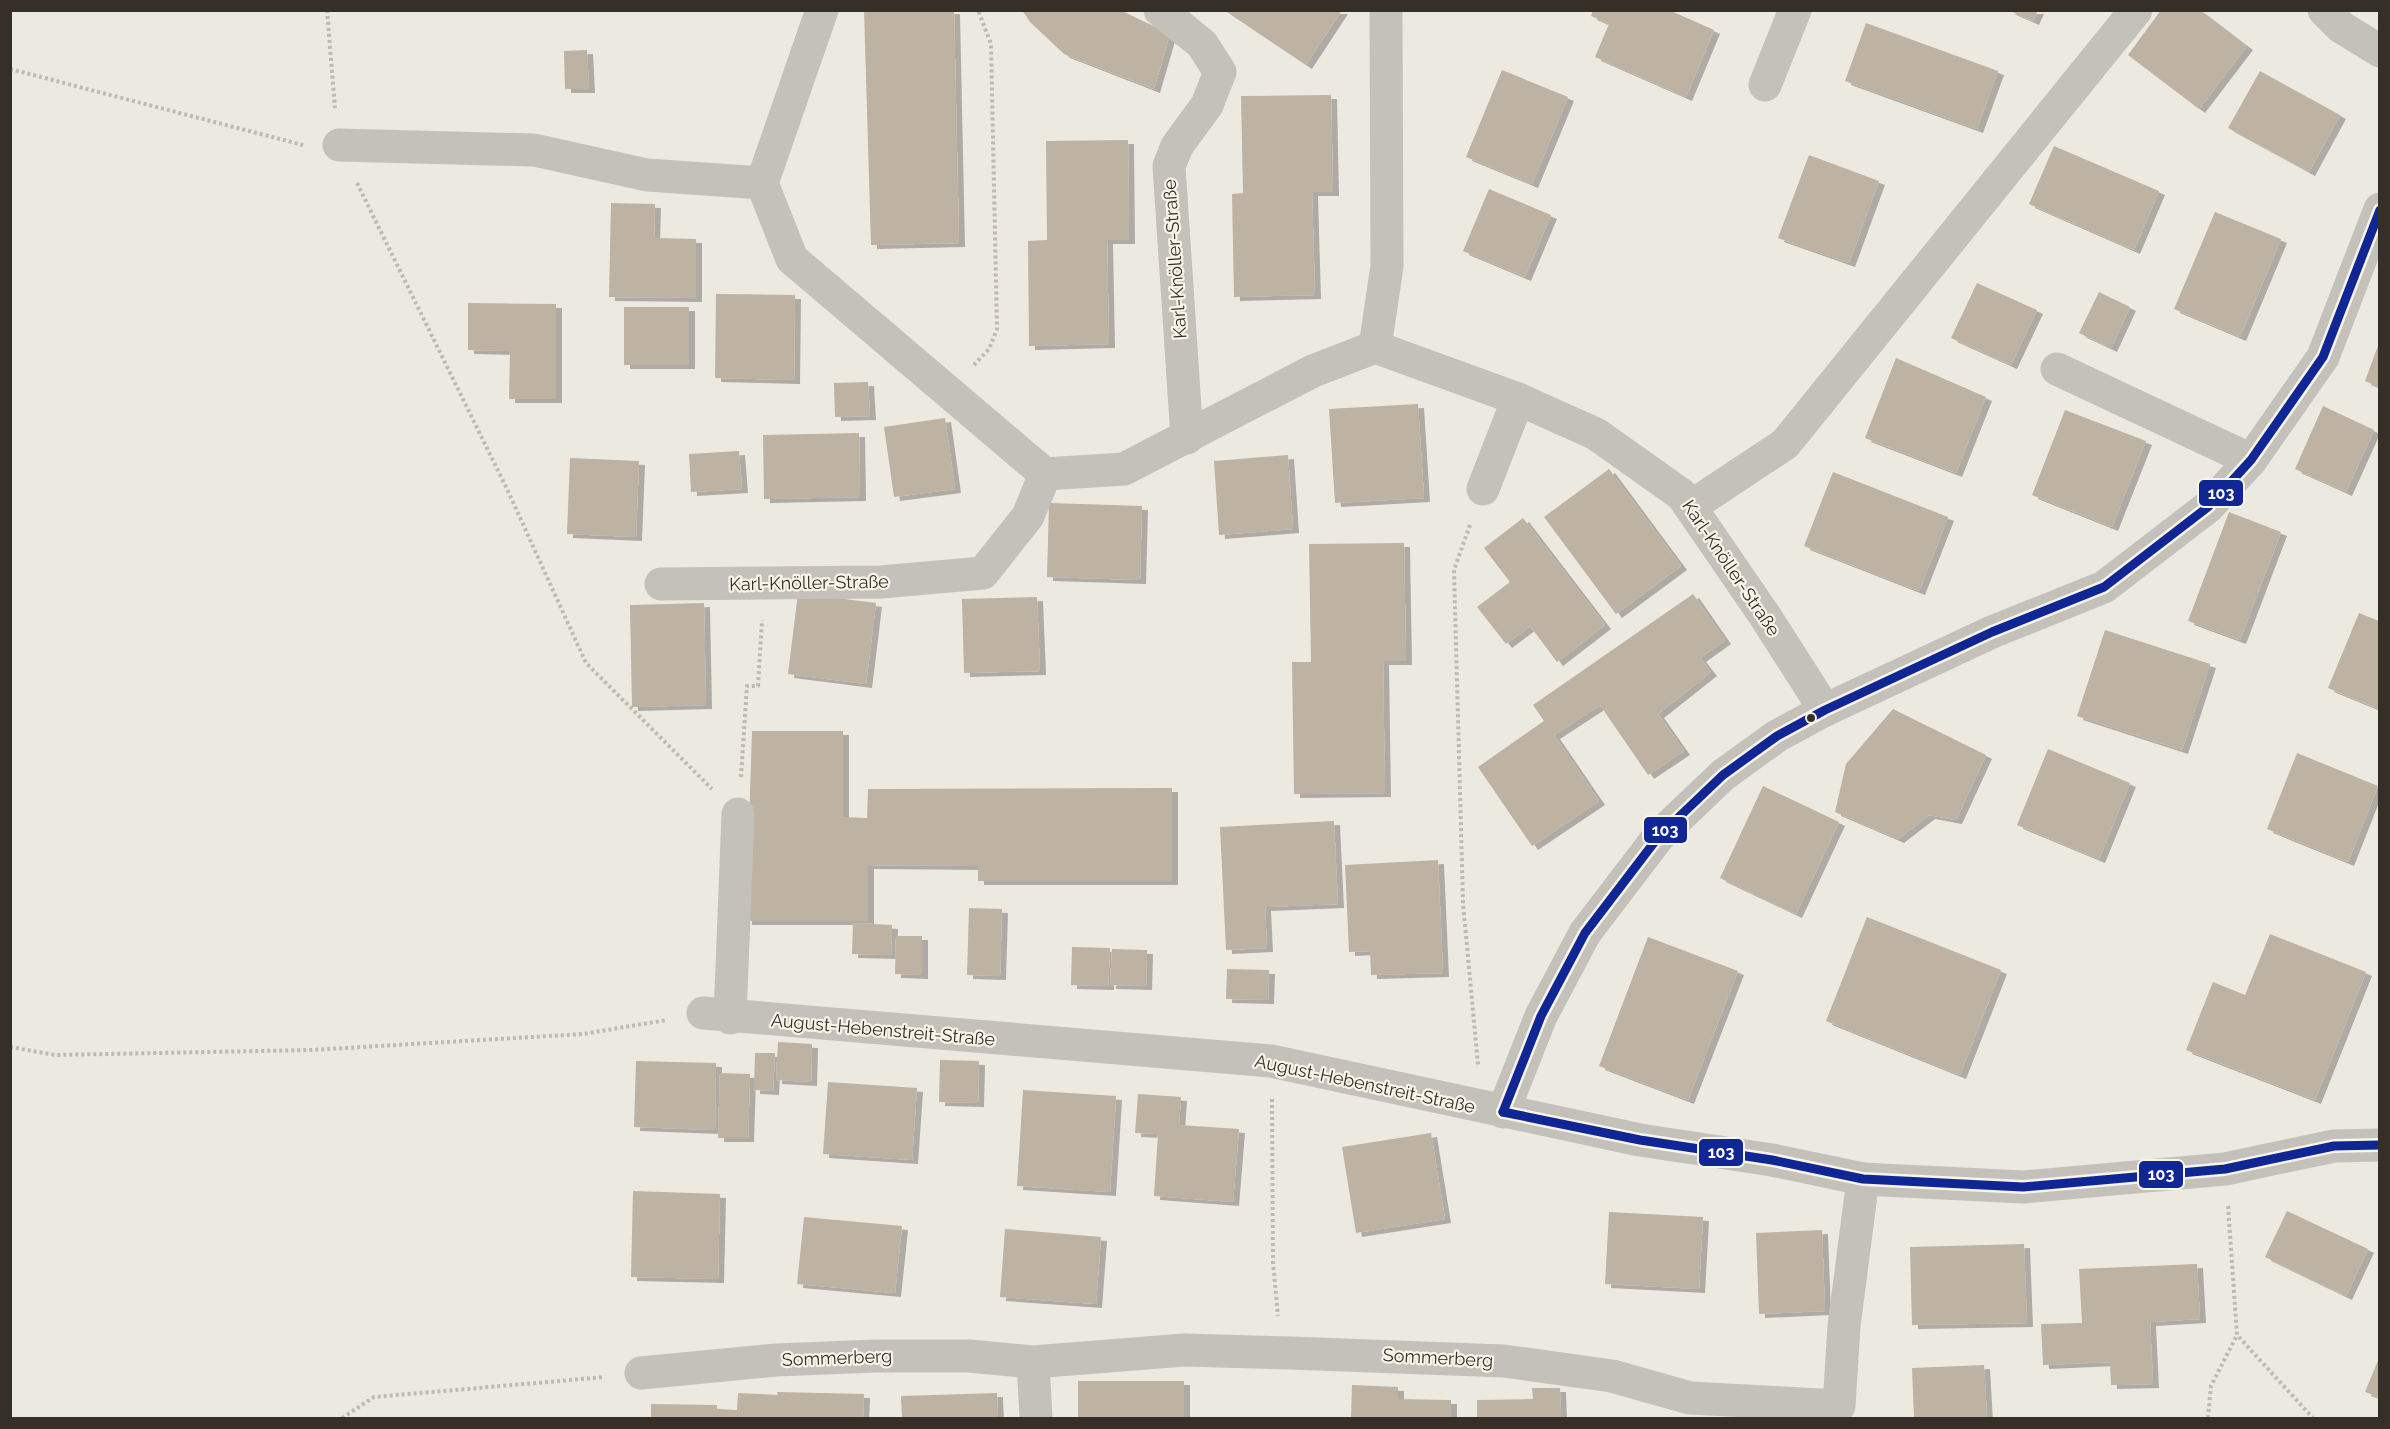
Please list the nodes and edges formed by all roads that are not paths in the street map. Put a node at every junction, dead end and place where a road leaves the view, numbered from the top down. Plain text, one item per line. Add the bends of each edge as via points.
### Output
1 (822, 10) edge
2 (1160, 10) edge
3 (1386, 10) edge
4 (1795, 10) edge
5 (2136, 10) edge
6 (2324, 10) edge
7 (2379, 51) edge
8 (1766, 85) dead end
9 (341, 150) road end
10 (762, 183) junction
11 (2379, 209) edge
12 (1375, 347) junction
13 (2057, 369) dead end
14 (1518, 399) junction
15 (1187, 438) junction
16 (2251, 460) junction
17 (1045, 474) junction
18 (1483, 489) road end
19 (1690, 507) junction
20 (661, 584) dead end
21 (1825, 711) junction
22 (738, 814) road end
23 (1493, 1110) junction
24 (2379, 1145) edge
25 (1863, 1179) junction
26 (1033, 1362) junction
27 (641, 1373) road end
28 (1845, 1412) edge
29 (1036, 1419) edge

1 - 10 street
2 - 15 street, Karl-Knöller-Straße via 1202,44 1220,72 1207,105 1177,146 1169,166
3 - 12 street via 1387,266
4 - 8 street
5 - 19 street via 1785,444
6 - 7 street via 2341,27
9 - 10 street via 534,150 647,175
10 - 17 street via 792,259
11 - 16 street via 2324,357
12 - 14 street, Karl-Knöller-Straße
12 - 15 street via 1313,371
13 - 16 street
14 - 18 street
14 - 19 street, Karl-Knöller-Straße via 1596,434 1682,495
15 - 17 street via 1124,469
16 - 21 street via 2208,507 2104,587 1992,632
17 - 20 street, Karl-Knöller-Straße via 1028,516 983,573 881,582
19 - 21 street, Karl-Knöller-Straße
21 - 23 street via 1777,736 1723,775 1659,836 1585,933
22 - 23 street, August-Hebenstreit-Straße via 716,1016 1271,1061
23 - 25 street, August-Hebenstreit-Straße
24 - 25 street, August-Hebenstreit-Straße via 2334,1146 2225,1168 2023,1186
25 - 28 street, Sommerberg via 1844,1326
26 - 27 street, Sommerberg via 969,1356 876,1356 776,1360
26 - 28 street, Sommerberg via 1184,1350 1504,1361 1612,1376 1690,1398
26 - 29 street

